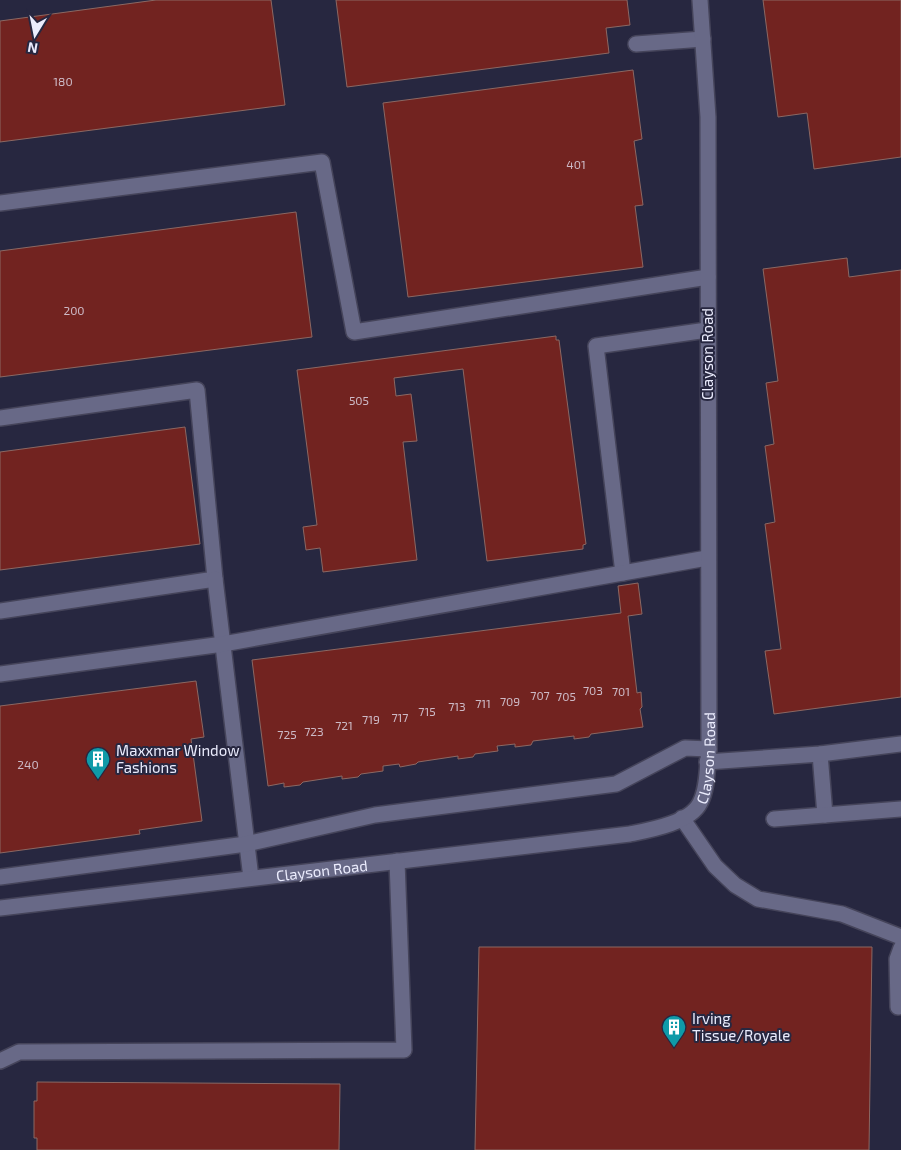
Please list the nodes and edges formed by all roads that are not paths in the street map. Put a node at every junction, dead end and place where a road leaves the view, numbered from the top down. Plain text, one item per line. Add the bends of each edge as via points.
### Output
1 (700, 0) edge
2 (703, 39) junction
3 (636, 44) dead end
4 (0, 203) edge
5 (708, 277) junction
6 (707, 330) junction
7 (0, 418) edge
8 (707, 558) junction
9 (623, 573) junction
10 (216, 579) junction
11 (0, 611) edge
12 (223, 644) junction
13 (0, 674) edge
14 (901, 744) edge
15 (820, 754) junction
16 (708, 755) junction
17 (901, 809) edge
18 (825, 815) junction
19 (682, 818) junction
20 (774, 819) dead end
21 (246, 844) junction
22 (397, 861) junction
23 (0, 877) edge
24 (251, 878) junction
25 (0, 908) edge
26 (901, 937) edge
27 (901, 948) edge
28 (898, 1007) dead end
29 (0, 1062) edge

1 - 2 street, Clayson Road
2 - 3 street
2 - 5 street, Clayson Road via 708,117
4 - 5 street via 322,162 354,332
5 - 6 street, Clayson Road
6 - 8 street, Clayson Road
6 - 9 street via 596,346
7 - 10 street via 198,390
8 - 9 street
8 - 16 street, Clayson Road
9 - 12 street
10 - 11 street
10 - 12 street
12 - 13 street
12 - 21 street
14 - 15 street
15 - 16 street
15 - 18 street
16 - 19 street, Clayson Road via 701,802 692,814
16 - 21 street via 685,748 616,784 375,815
17 - 18 street
18 - 20 street
19 - 22 street, Clayson Road via 630,834
19 - 26 street via 715,866 735,885 758,899 842,914
21 - 23 street
21 - 24 street
22 - 24 street, Clayson Road
22 - 29 street via 404,1050 19,1052
24 - 25 street, Clayson Road
27 - 28 street via 897,958

